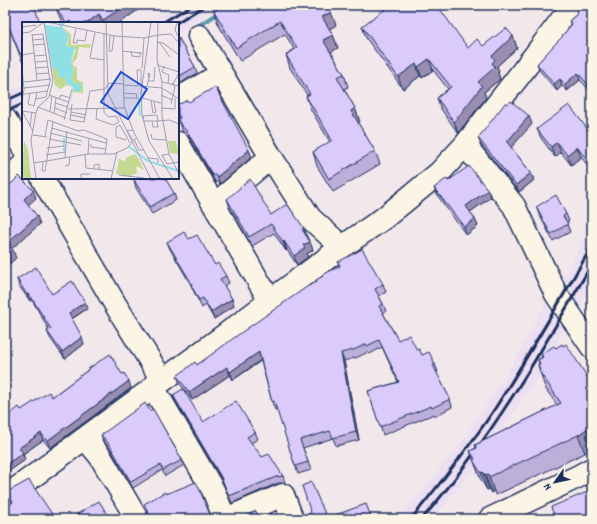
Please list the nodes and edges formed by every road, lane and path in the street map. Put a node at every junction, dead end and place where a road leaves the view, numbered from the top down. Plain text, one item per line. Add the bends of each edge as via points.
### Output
1 (573, 5) edge
2 (199, 36) dead end
3 (222, 74) junction
4 (179, 98) edge
5 (7, 125) edge
6 (179, 145) edge
7 (465, 145) junction
8 (22, 146) edge
9 (271, 157) junction
10 (22, 166) edge
11 (43, 179) edge
12 (5, 183) edge
13 (214, 204) junction
14 (342, 247) junction
15 (270, 301) junction
16 (592, 347) edge
17 (158, 384) junction
18 (85, 438) junction
19 (592, 469) edge
20 (5, 497) edge
21 (137, 519) edge
22 (225, 519) edge
23 (292, 519) edge
24 (490, 519) edge

1 - 7 street
2 - 3 street
3 - 4 street
3 - 9 street
5 - 8 street
6 - 13 street
7 - 14 street via 439,173 384,218
7 - 16 street via 514,206 556,294
9 - 13 street
9 - 14 street via 310,218
10 - 12 street
11 - 17 street
13 - 15 street
14 - 15 street
15 - 17 street
17 - 18 street
17 - 22 street via 213,490
18 - 20 street
18 - 21 street via 100,456
19 - 24 street
22 - 23 street via 282,495

